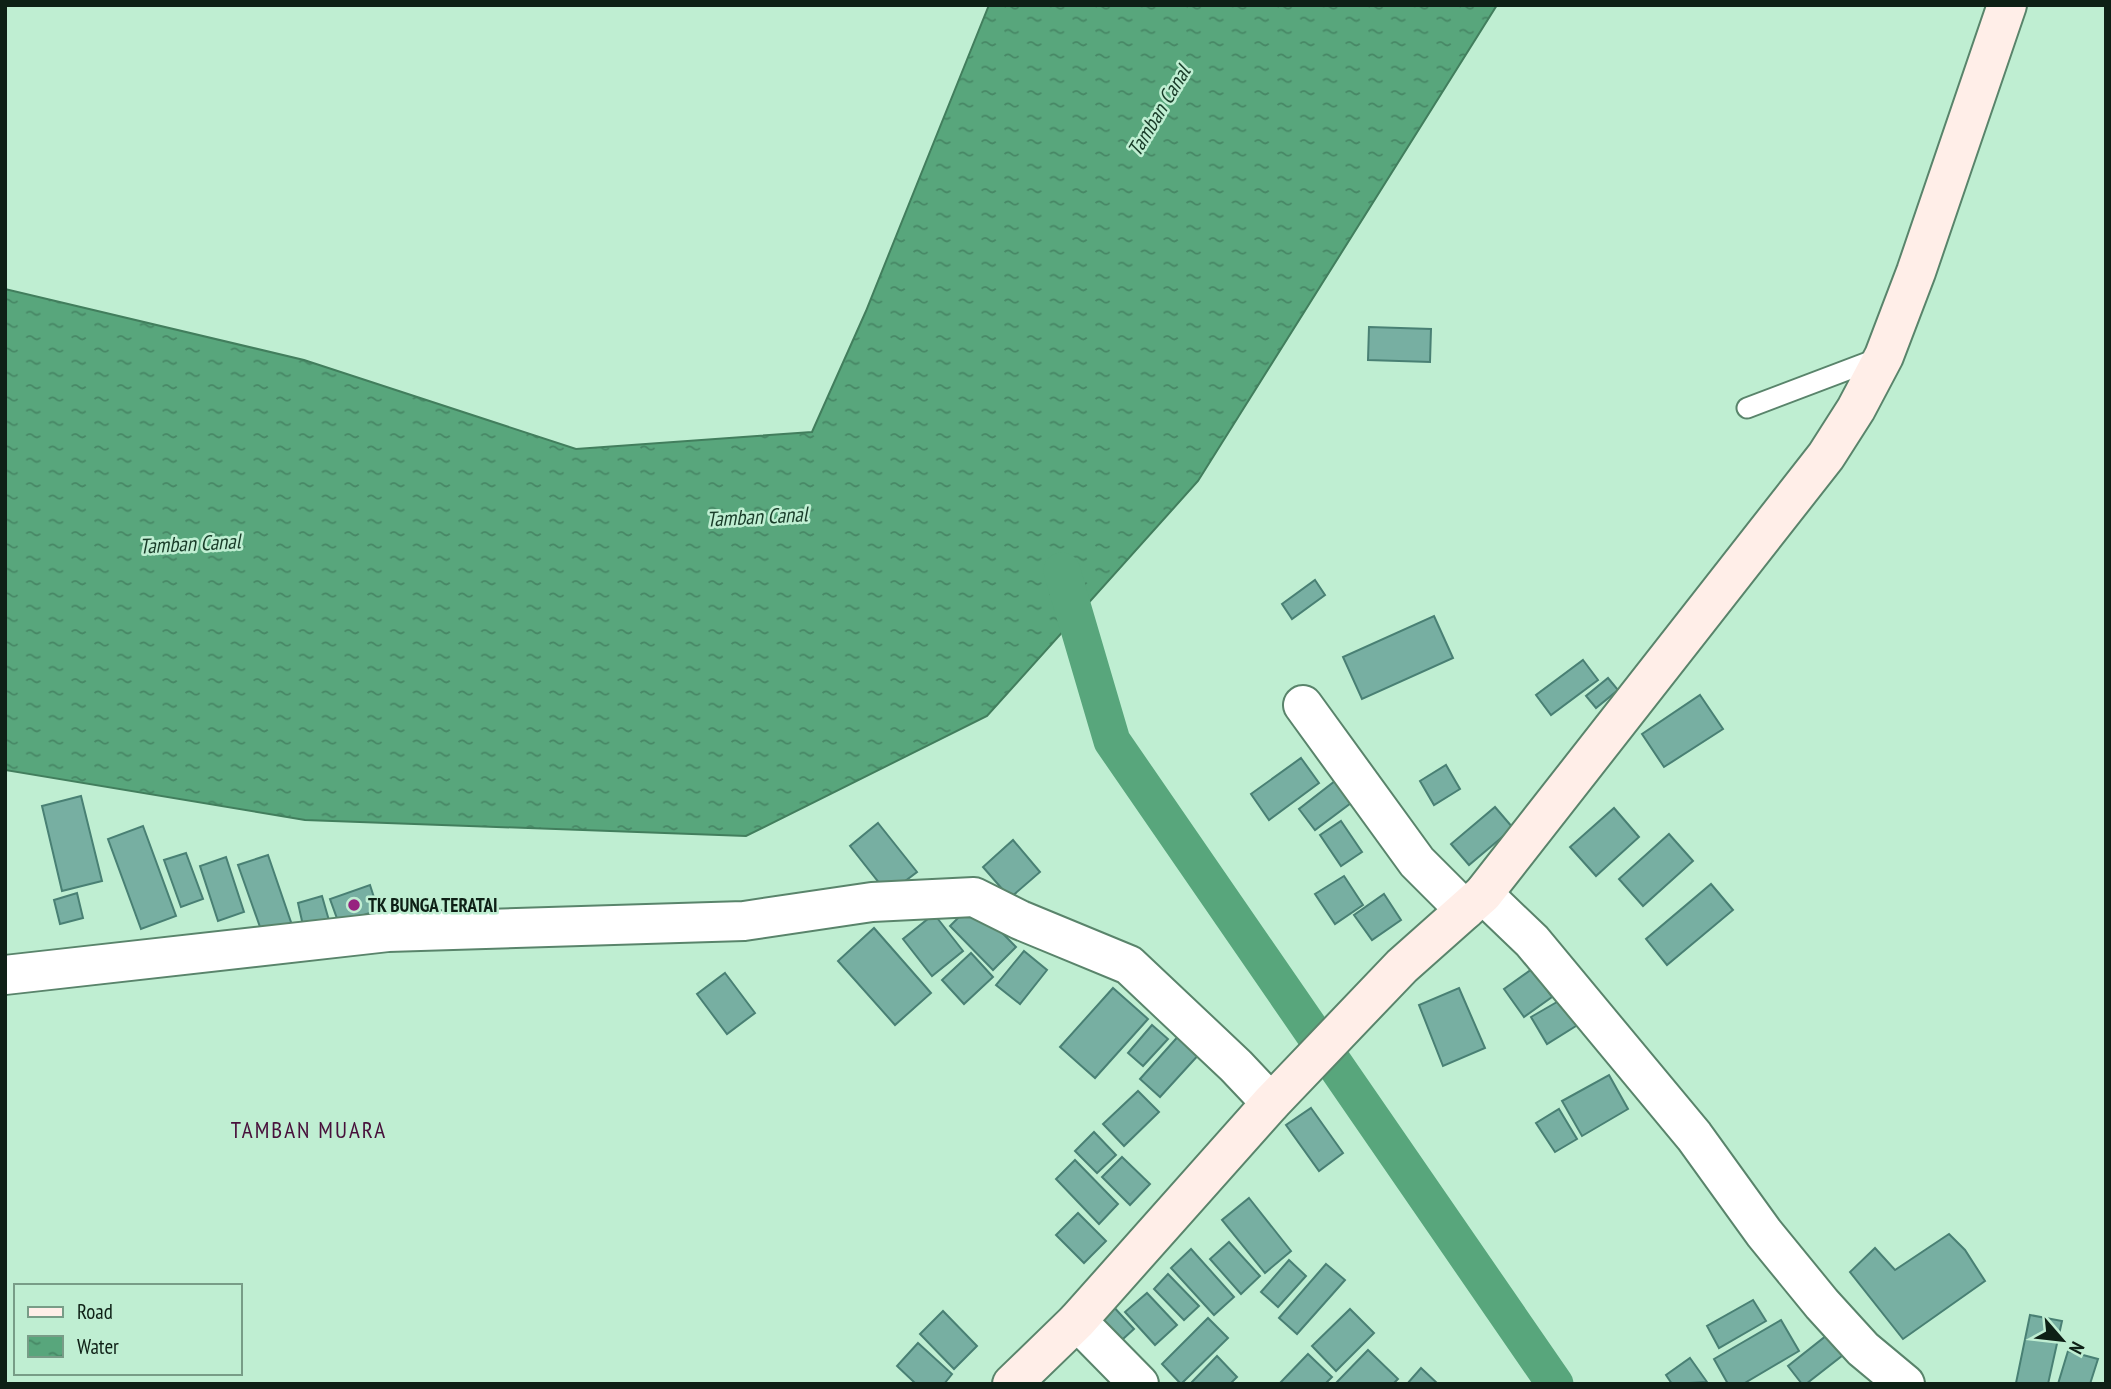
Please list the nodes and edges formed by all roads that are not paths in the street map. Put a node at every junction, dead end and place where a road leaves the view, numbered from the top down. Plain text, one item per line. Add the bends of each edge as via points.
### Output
1 (2007, 5) edge
2 (1884, 356) junction
3 (1747, 408) dead end
4 (1303, 705) dead end
5 (1474, 902) junction
6 (5, 975) edge
7 (1279, 1095) junction
8 (1077, 1321) junction
9 (1012, 1384) edge
10 (1139, 1384) edge
11 (1905, 1384) edge

1 - 2 street
2 - 3 lane
2 - 5 street via 1826,456
4 - 5 street via 1417,862
5 - 7 street via 1402,966
5 - 11 street via 1532,941 1694,1136 1822,1304 1863,1349
6 - 7 street via 388,932 744,921 872,902 974,897 1129,965 1236,1066
7 - 8 street
8 - 9 street
8 - 10 street

